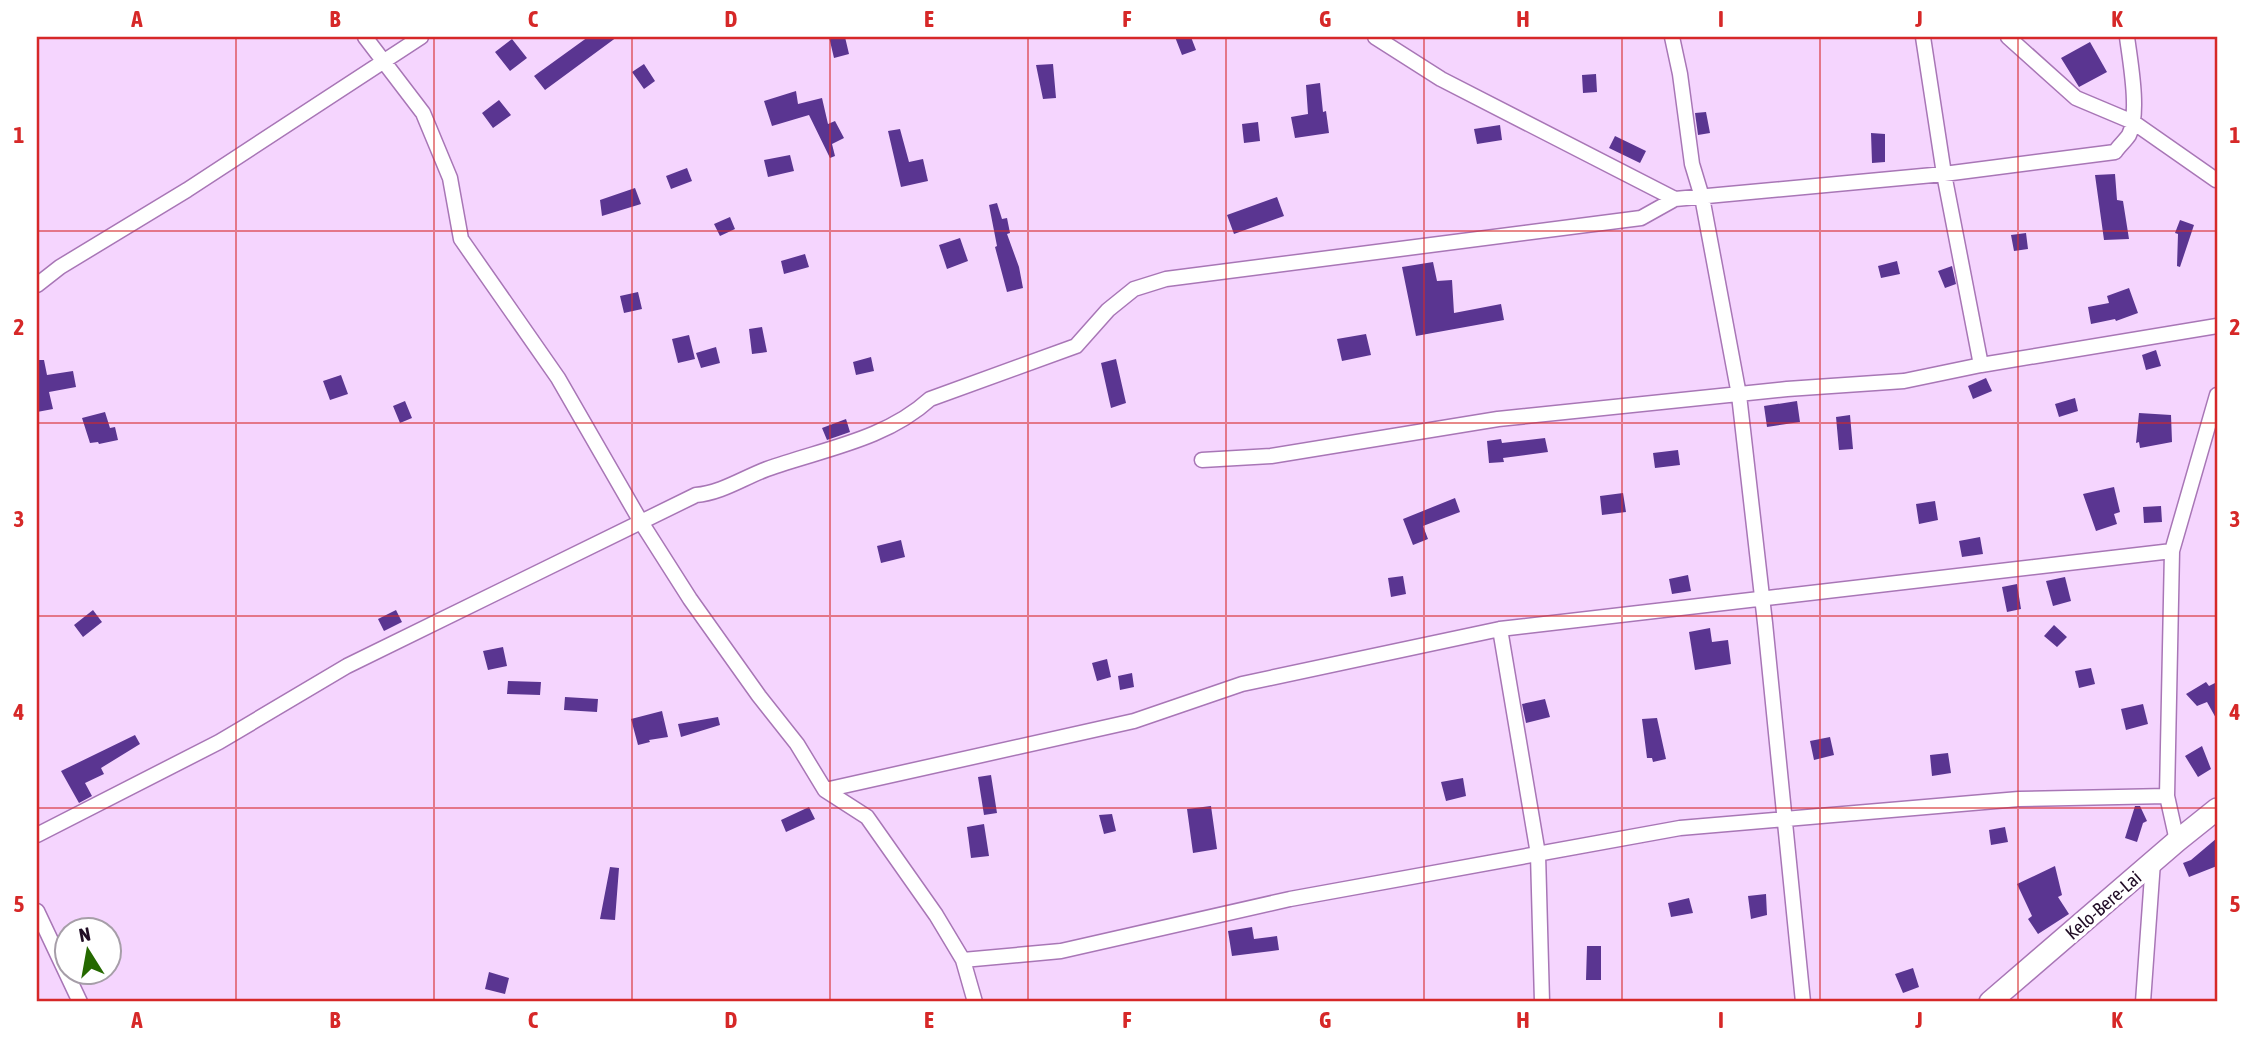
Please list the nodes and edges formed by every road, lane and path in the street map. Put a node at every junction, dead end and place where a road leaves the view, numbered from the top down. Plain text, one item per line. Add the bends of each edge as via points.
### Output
1 (365, 37) edge
2 (421, 37) edge
3 (1375, 37) edge
4 (1672, 37) edge
5 (1923, 37) edge
6 (2010, 37) edge
7 (2127, 37) edge
8 (383, 60) junction
9 (2133, 122) junction
10 (1944, 174) junction
11 (2217, 182) edge
12 (1702, 197) junction
13 (1675, 199) junction
14 (37, 285) edge
15 (2217, 326) edge
16 (1981, 365) junction
17 (1740, 395) junction
18 (2217, 395) edge
19 (1202, 460) dead end
20 (641, 522) junction
21 (2172, 551) junction
22 (1763, 599) junction
23 (1500, 629) junction
24 (825, 790) junction
25 (2167, 796) junction
26 (2217, 809) edge
27 (1785, 818) junction
28 (37, 835) edge
29 (2177, 841) junction
30 (1538, 854) junction
31 (2153, 862) junction
32 (37, 911) edge
33 (963, 960) junction
34 (80, 1002) edge
35 (975, 1002) edge
36 (1542, 1002) edge
37 (1803, 1002) edge
38 (1990, 1002) edge
39 (2143, 1002) edge

1 - 8 street
2 - 8 street
3 - 13 street via 1441,79
4 - 12 street via 1692,164
5 - 10 street
6 - 9 street via 2076,98
7 - 9 street
8 - 14 street
8 - 20 street via 427,124 450,178 461,239 558,377
9 - 10 street via 2115,152
9 - 11 street
10 - 12 street
10 - 16 street
12 - 13 street
12 - 17 street
13 - 20 street via 1641,218 1156,282 1134,289 1076,346 930,398 915,412 867,438 696,495
15 - 16 street
16 - 17 street via 1904,381
17 - 19 street via 1498,419 1271,456
17 - 22 street
18 - 21 street
20 - 24 street
20 - 28 street via 348,666 219,742
21 - 22 street
21 - 25 street
22 - 23 street
22 - 27 street
23 - 24 street via 1242,684 1134,721
23 - 30 street
24 - 33 street via 866,817
25 - 27 street via 2019,799
25 - 29 street
26 - 29 main road, Kelo-Bere-Lai
27 - 30 street via 1681,828
27 - 37 street
29 - 31 main road, Kelo-Bere-Lai
30 - 33 street via 1290,900 1061,951
30 - 36 street
31 - 38 main road, Kelo-Bere-Lai
31 - 39 street
32 - 34 street
33 - 35 street

